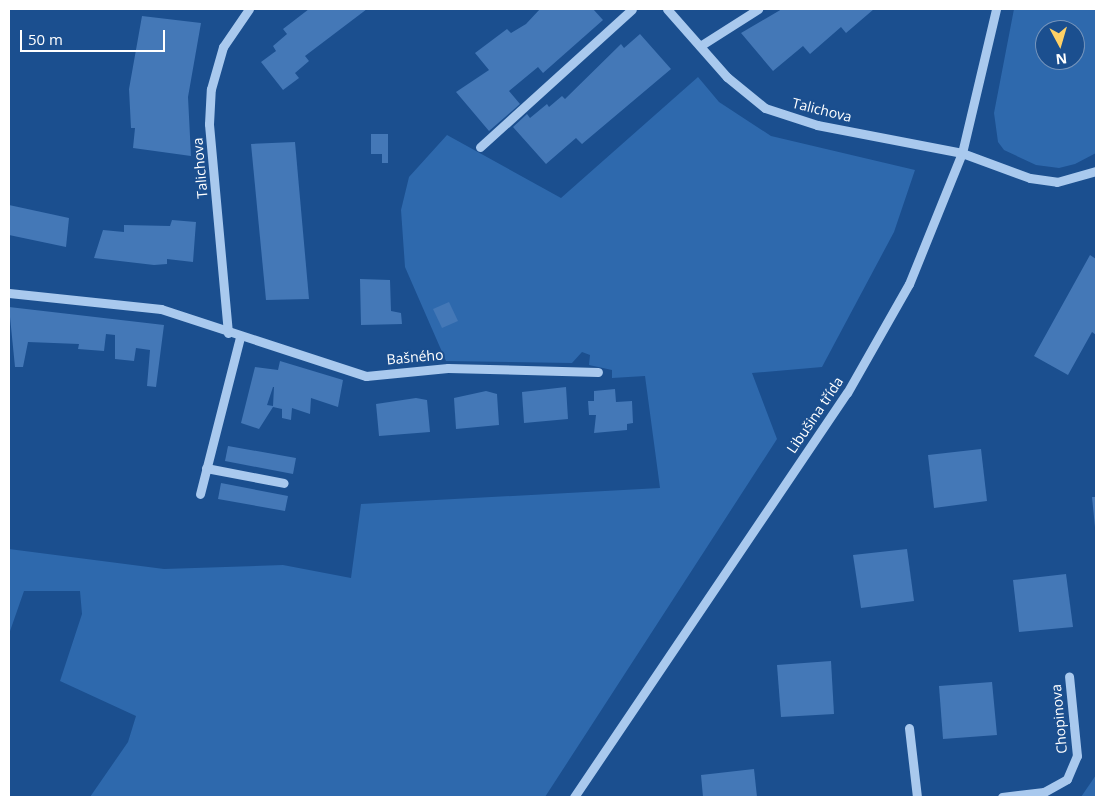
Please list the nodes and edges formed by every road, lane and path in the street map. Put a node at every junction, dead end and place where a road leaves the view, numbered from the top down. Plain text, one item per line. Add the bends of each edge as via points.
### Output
1 (249, 9) edge
2 (632, 9) edge
3 (667, 9) edge
4 (758, 9) edge
5 (996, 9) edge
6 (700, 46) junction
7 (480, 147) dead end
8 (962, 153) junction
9 (1096, 171) edge
10 (9, 293) edge
11 (228, 333) junction
12 (240, 337) junction
13 (598, 372) dead end
14 (206, 468) junction
15 (284, 483) dead end
16 (200, 494) dead end
17 (1069, 676) dead end
18 (909, 728) dead end
19 (574, 797) edge
20 (917, 797) edge
21 (1002, 797) edge

1 - 11 street, Talichova via 223,48 211,89 209,124
2 - 7 street
3 - 6 street, Talichova
4 - 6 street
5 - 8 street, Libušina třída
6 - 8 street, Talichova via 727,78 765,108 817,125
8 - 9 street, Talichova via 1030,178 1057,182
8 - 19 street, Libušina třída via 909,284 847,393
10 - 11 street, Bašného via 161,309
11 - 12 street, Bašného
12 - 13 street, Bašného via 366,376 448,368
12 - 14 street
14 - 15 street
14 - 16 street
17 - 21 street, Chopinova via 1077,756 1067,779 1044,792
18 - 20 street

